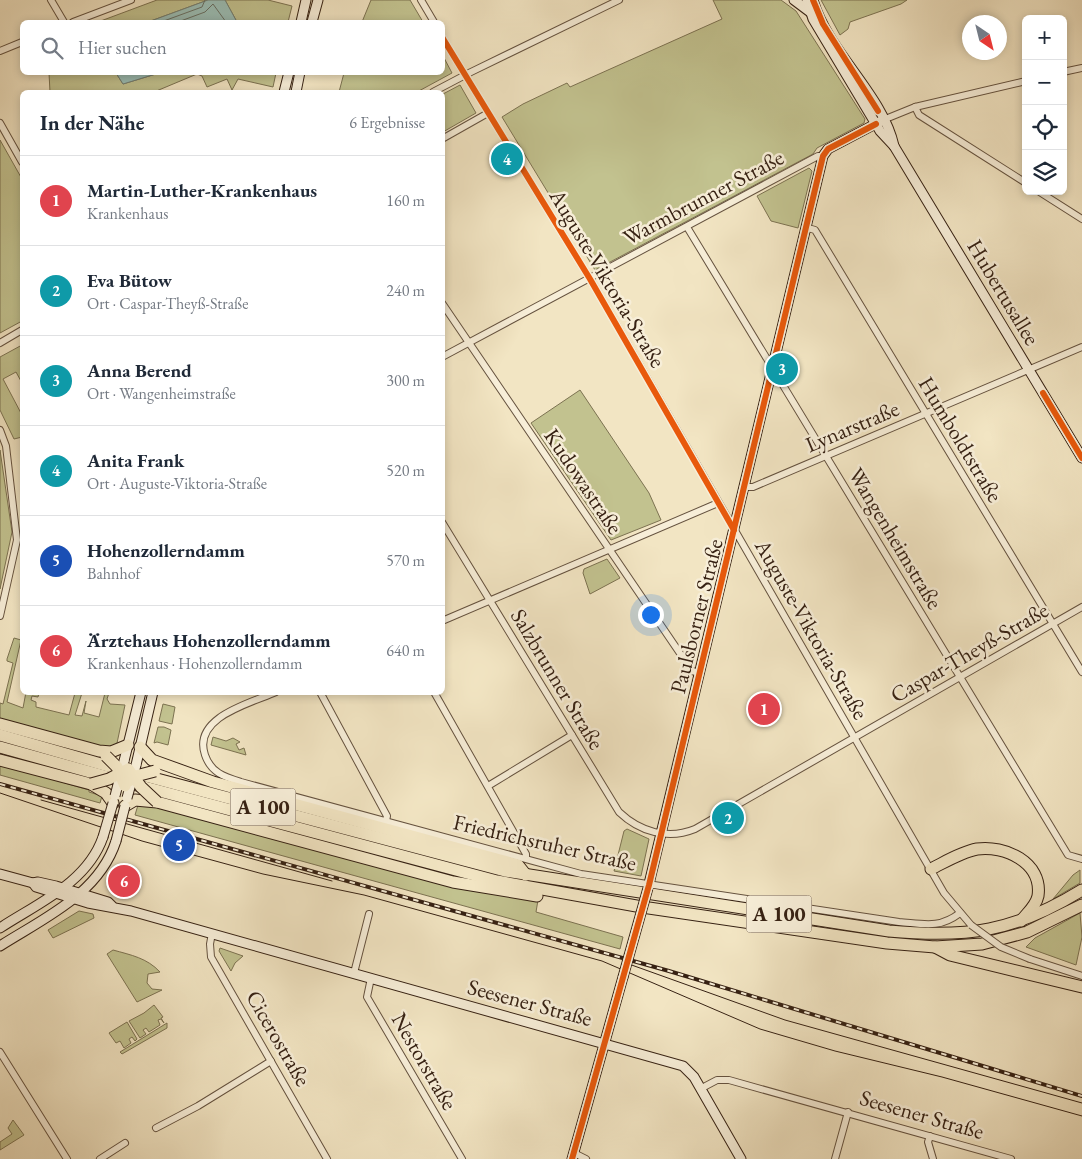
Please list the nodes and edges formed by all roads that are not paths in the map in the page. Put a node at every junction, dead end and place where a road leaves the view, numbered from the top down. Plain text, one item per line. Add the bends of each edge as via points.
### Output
1 (51, 0) edge
2 (131, 0) edge
3 (306, 0) edge
4 (318, 0) edge
5 (421, 0) edge
6 (619, 0) edge
7 (794, 0) edge
8 (807, 0) edge
9 (813, 0) edge
10 (810, 12) junction
11 (63, 20) edge
12 (78, 20) edge
13 (301, 20) edge
14 (313, 20) edge
15 (433, 20) edge
16 (445, 42) edge
17 (20, 43) edge
18 (0, 51) edge
19 (1082, 68) edge
20 (1067, 71) edge
21 (288, 75) edge
22 (299, 75) edge
23 (465, 75) junction
24 (1022, 82) edge
25 (284, 90) edge
26 (296, 90) edge
27 (437, 90) edge
28 (915, 107) junction
29 (488, 113) junction
30 (880, 122) junction
31 (0, 123) edge
32 (445, 136) edge
33 (826, 153) junction
34 (20, 158) edge
35 (1022, 180) edge
36 (1044, 195) edge
37 (1082, 219) edge
38 (687, 227) junction
39 (808, 228) junction
40 (590, 279) junction
41 (445, 308) edge
42 (20, 331) edge
43 (0, 342) edge
44 (469, 343) junction
45 (1082, 347) edge
46 (445, 355) edge
47 (774, 369) junction
48 (1029, 370) junction
49 (926, 414) junction
50 (0, 430) edge
51 (826, 457) junction
52 (1082, 458) edge
53 (745, 487) junction
54 (718, 503) junction
55 (445, 527) edge
56 (734, 530) junction
57 (609, 550) junction
58 (491, 600) junction
59 (1082, 607) edge
60 (0, 616) edge
61 (445, 620) edge
62 (1052, 624) junction
63 (1082, 672) edge
64 (700, 673) junction
65 (960, 677) junction
66 (141, 695) edge
67 (152, 695) edge
68 (269, 695) edge
69 (322, 695) edge
70 (436, 695) edge
71 (0, 724) edge
72 (0, 735) edge
73 (572, 735) junction
74 (855, 738) junction
75 (134, 746) junction
76 (0, 748) edge
77 (103, 753) junction
78 (0, 760) edge
79 (175, 770) junction
80 (128, 772) junction
81 (91, 784) junction
82 (488, 786) junction
83 (114, 799) junction
84 (126, 802) junction
85 (157, 802) junction
86 (386, 821) junction
87 (661, 834) junction
88 (526, 858) junction
89 (1082, 859) edge
90 (931, 869) junction
91 (0, 874) edge
92 (526, 875) junction
93 (33, 883) junction
94 (649, 886) junction
95 (63, 888) junction
96 (1082, 890) edge
97 (556, 892) junction
98 (81, 893) junction
99 (54, 894) junction
100 (73, 899) junction
101 (1082, 905) edge
102 (112, 906) junction
103 (960, 913) junction
104 (370, 914) dead end
105 (1022, 921) junction
106 (0, 928) edge
107 (212, 933) junction
108 (0, 946) edge
109 (935, 947) junction
110 (354, 973) junction
111 (1082, 976) edge
112 (371, 978) junction
113 (1082, 987) edge
114 (605, 1043) junction
115 (0, 1052) edge
116 (271, 1061) junction
117 (700, 1089) junction
118 (848, 1112) junction
119 (156, 1128) dead end
120 (930, 1136) junction
121 (125, 1143) dead end
122 (573, 1156) edge
123 (67, 1159) edge
124 (100, 1159) edge
125 (327, 1159) edge
126 (462, 1159) edge
127 (586, 1159) edge
128 (741, 1159) edge
129 (835, 1159) edge
130 (933, 1159) edge
131 (1011, 1159) edge

1 - 11 street
2 - 12 street
3 - 13 street
4 - 14 street
5 - 15 street
6 - 23 street
7 - 10 street
8 - 10 street, Hubertusallee
9 - 30 street, Hubertusallee via 823,24
10 - 30 street, Hubertusallee
16 - 23 street, Auguste-Viktoria-Straße
17 - 18 street
19 - 20 street
21 - 25 street
22 - 26 street
23 - 27 street
23 - 29 street, Auguste-Viktoria-Straße
24 - 28 street
28 - 30 street
28 - 35 street via 919,115
29 - 32 street
29 - 40 street, Auguste-Viktoria-Straße
30 - 33 street, Warmbrunner Straße
30 - 48 street, Hubertusallee via 886,140 894,146
31 - 34 street
33 - 38 street, Warmbrunner Straße
33 - 39 street, Paulsborner Straße
36 - 37 street
38 - 40 street, Warmbrunner Straße
38 - 47 street, Wangenheimstraße
39 - 47 street, Paulsborner Straße
39 - 49 street, Humboldtstraße via 814,230
40 - 44 street, Warmbrunner Straße
40 - 54 street, Auguste-Viktoria-Straße
41 - 44 street, Kudowastraße
42 - 43 street
44 - 46 street, Warmbrunner Straße
44 - 57 street, Kudowastraße
45 - 48 street, Lynarstraße
47 - 51 street, Wangenheimstraße
47 - 53 street, Paulsborner Straße
48 - 49 street, Lynarstraße
48 - 52 street, Hubertusallee
49 - 51 street, Lynarstraße
49 - 62 street, Humboldtstraße
50 - 60 street via 6,446 17,540
51 - 53 street, Lynarstraße
51 - 65 street, Wangenheimstraße
53 - 56 street, Paulsborner Straße
54 - 56 street, Auguste-Viktoria-Straße
54 - 57 street
55 - 58 street, Salzbrunner Straße
56 - 64 street, Paulsborner Straße
56 - 74 street, Auguste-Viktoria-Straße
57 - 58 street
57 - 64 street, Kudowastraße via 692,671
58 - 61 street
58 - 73 street, Salzbrunner Straße
59 - 62 street, Caspar-Theyß-Straße
62 - 63 street, Humboldtstraße
62 - 65 street, Caspar-Theyß-Straße
64 - 87 street, Paulsborner Straße
65 - 74 street, Caspar-Theyß-Straße
65 - 89 street, Wangenheimstraße via 1068,855
66 - 75 street
67 - 75 street
68 - 86 street, Friedrichsruher Straße via 212,722 203,745 214,771 224,777
69 - 86 street via 388,816
70 - 82 street
71 - 77 highway
72 - 92 highway, A 100 via 437,854
73 - 82 street
73 - 87 street, Salzbrunner Straße via 618,812 636,826
74 - 87 street, Caspar-Theyß-Straße via 695,829 681,835
74 - 90 street, Auguste-Viktoria-Straße
75 - 77 highway
75 - 79 highway via 149,758
75 - 80 street
76 - 97 highway, A 100 via 433,865
77 - 80 highway, bridge
78 - 81 highway
79 - 80 highway, bridge
79 - 92 highway via 518,865
80 - 81 highway, bridge
80 - 83 highway, bridge
80 - 84 highway, bridge
80 - 85 highway, bridge
81 - 83 highway
82 - 88 street
83 - 95 street, bridge via 97,851 86,867
84 - 85 highway
84 - 98 street, bridge via 116,841 101,873
85 - 97 highway via 469,886 542,896
86 - 88 street, Friedrichsruher Straße
87 - 94 street, Paulsborner Straße
88 - 94 street, Friedrichsruher Straße via 581,874
90 - 103 street, Auguste-Viktoria-Straße
90 - 105 highway via 974,850 998,849 1018,857 1032,871 1038,892 1035,903
91 - 93 street
92 - 105 highway, A 100 via 923,934 966,934
93 - 95 street, Seesener Straße
93 - 99 street, Seesener Straße
94 - 103 street, Friedrichsruher Straße via 900,922 936,925 946,923
94 - 114 street, Paulsborner Straße, bridge
95 - 98 street, Seesener Straße
95 - 99 street
96 - 105 highway, A 100
97 - 109 highway, A 100 via 887,943
98 - 100 street
98 - 102 street, Seesener Straße
99 - 100 street, Seesener Straße
99 - 106 street
100 - 102 street, Seesener Straße
100 - 108 street
101 - 109 highway, A 100 via 1012,938
102 - 107 street, Seesener Straße
103 - 111 street, Auguste-Viktoria-Straße, bridge via 1001,947
104 - 110 street
107 - 110 street, Seesener Straße
107 - 116 street, Cicerostraße via 211,956
109 - 113 highway via 950,955
110 - 112 street, Seesener Straße
112 - 114 street, Seesener Straße
112 - 126 street, Nestorstraße via 366,992 368,997
114 - 117 street, Seesener Straße via 684,1066
114 - 122 street
115 - 123 street
116 - 119 street
116 - 125 street, Cicerostraße
117 - 118 street, Seesener Straße via 717,1080 729,1080
117 - 128 street
118 - 120 street, Seesener Straße
118 - 129 street
120 - 130 street via 928,1142
120 - 131 street, Seesener Straße
121 - 124 street
122 - 127 street

